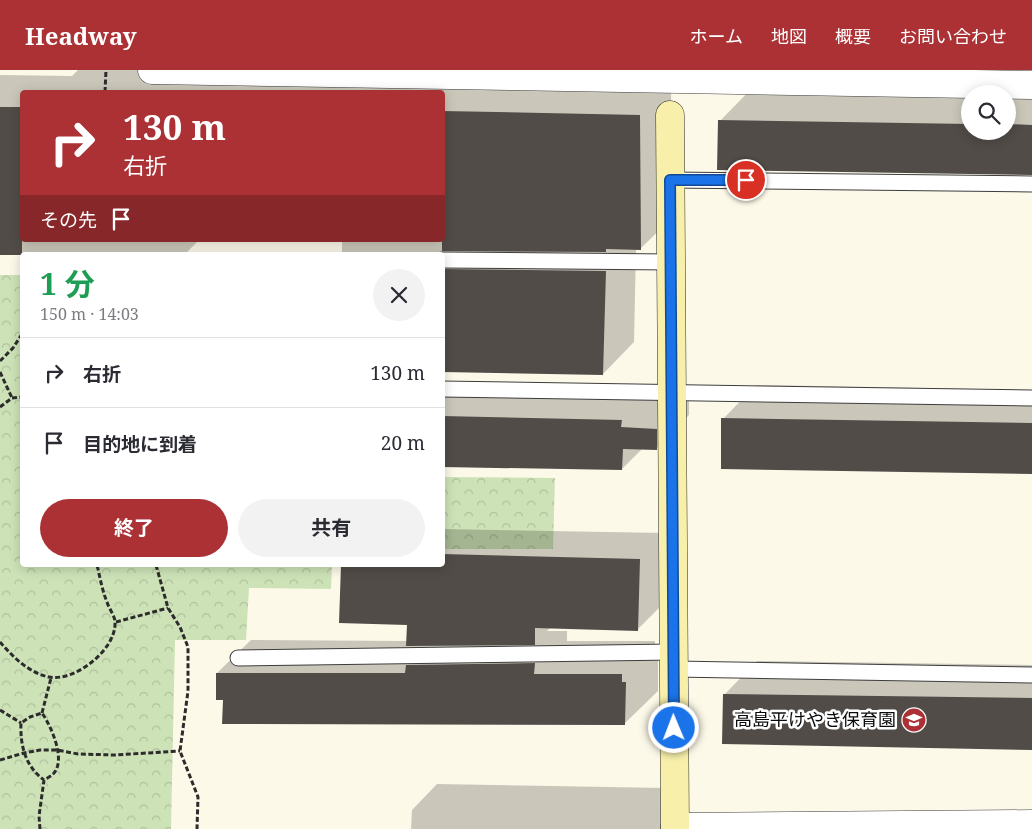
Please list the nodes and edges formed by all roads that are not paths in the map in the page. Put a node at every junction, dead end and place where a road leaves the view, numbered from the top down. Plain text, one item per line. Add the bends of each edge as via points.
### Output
1 (152, 70) edge
2 (669, 78) junction
3 (1032, 85) edge
4 (670, 180) junction
5 (1032, 184) edge
6 (445, 260) edge
7 (671, 262) junction
8 (445, 389) edge
9 (672, 392) junction
10 (1032, 398) edge
11 (238, 658) dead end
12 (674, 660) junction
13 (1032, 675) edge
14 (1021, 826) edge
15 (675, 828) edge

1 - 2 street
2 - 3 street
2 - 4 street
4 - 5 lane
4 - 7 street
6 - 7 lane
7 - 9 street
8 - 9 lane
9 - 10 lane
9 - 12 street
11 - 12 lane
12 - 13 lane
12 - 15 street
14 - 15 street

